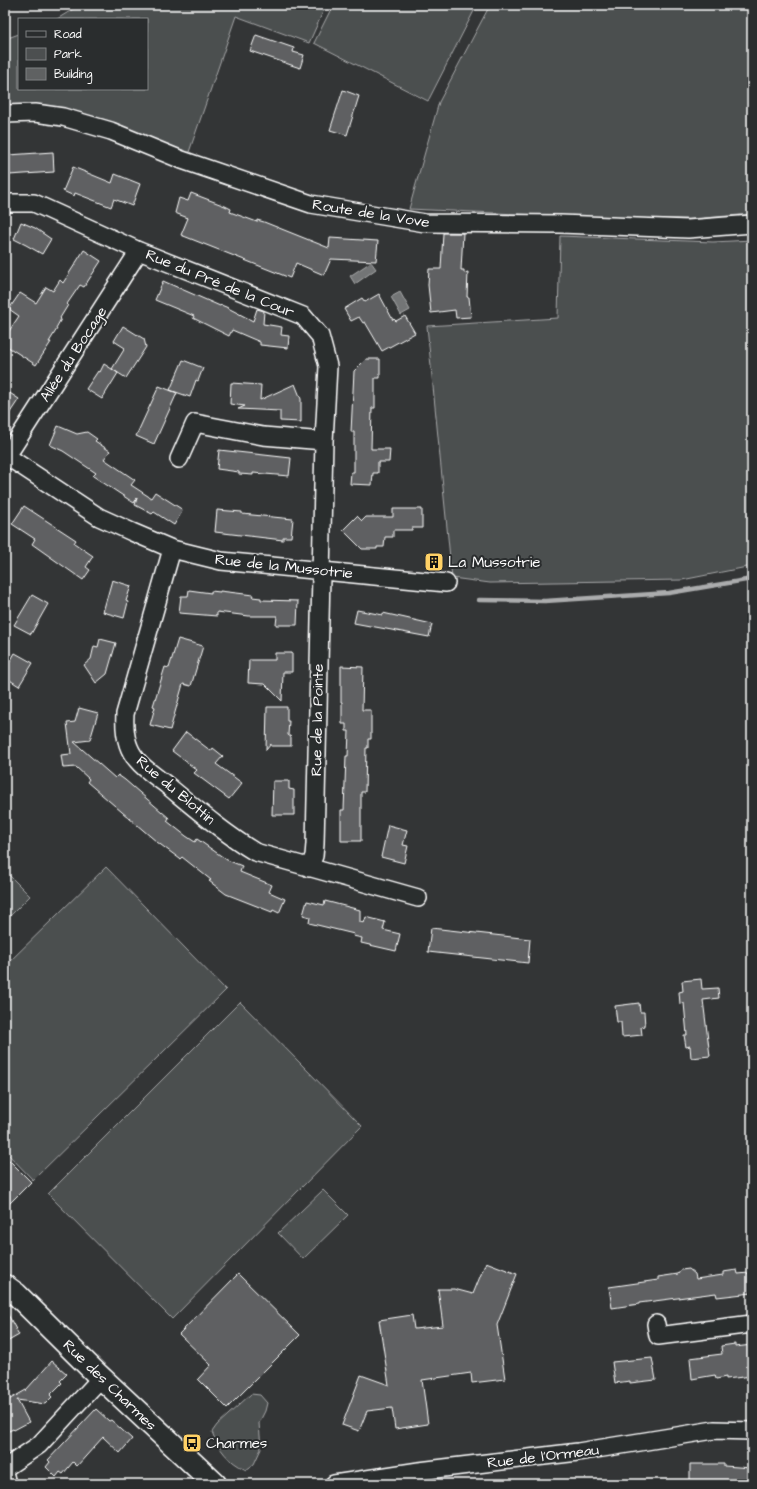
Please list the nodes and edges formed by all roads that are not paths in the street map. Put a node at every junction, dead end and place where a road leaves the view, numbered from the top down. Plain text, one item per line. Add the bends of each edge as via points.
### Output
1 (5, 114) edge
2 (5, 203) edge
3 (752, 224) edge
4 (139, 251) junction
5 (324, 441) junction
6 (6, 457) edge
7 (179, 459) dead end
8 (172, 548) junction
9 (320, 571) junction
10 (446, 582) dead end
11 (310, 868) junction
12 (418, 898) dead end
13 (5, 1286) edge
14 (656, 1324) dead end
15 (752, 1324) edge
16 (101, 1378) junction
17 (752, 1431) edge
18 (5, 1468) edge
19 (5, 1476) edge
20 (419, 1477) edge
21 (7, 1484) edge
22 (215, 1484) edge
23 (334, 1484) edge

1 - 3 street, Route de la Vove via 35,113 63,117 111,131 182,160 311,204 425,223 560,224 688,229
2 - 4 street, Rue du Pré de la Cour via 34,203
4 - 5 street, Rue du Pré de la Cour via 303,316 320,336 328,366
4 - 6 street, Allée du Bocage
5 - 7 street via 263,436 195,423
5 - 9 street, Rue du Pré de la Cour
6 - 8 street, Rue de la Mussotrie via 99,517
8 - 9 street, Rue de la Mussotrie via 221,561
8 - 11 street, Rue du Blottin via 125,714 124,726 128,745 137,760 238,842 255,852
9 - 10 street, Rue de la Mussotrie
9 - 11 street, Rue de la Pointe via 315,844
11 - 12 street, Rue du Blottin
13 - 16 street, Rue des Charmes
14 - 15 street via 658,1336
16 - 18 street via 39,1445
16 - 22 street, Rue des Charmes
17 - 20 street, Rue de l'Ormeau via 714,1430
19 - 21 street
20 - 23 street, Rue de l'Ormeau

